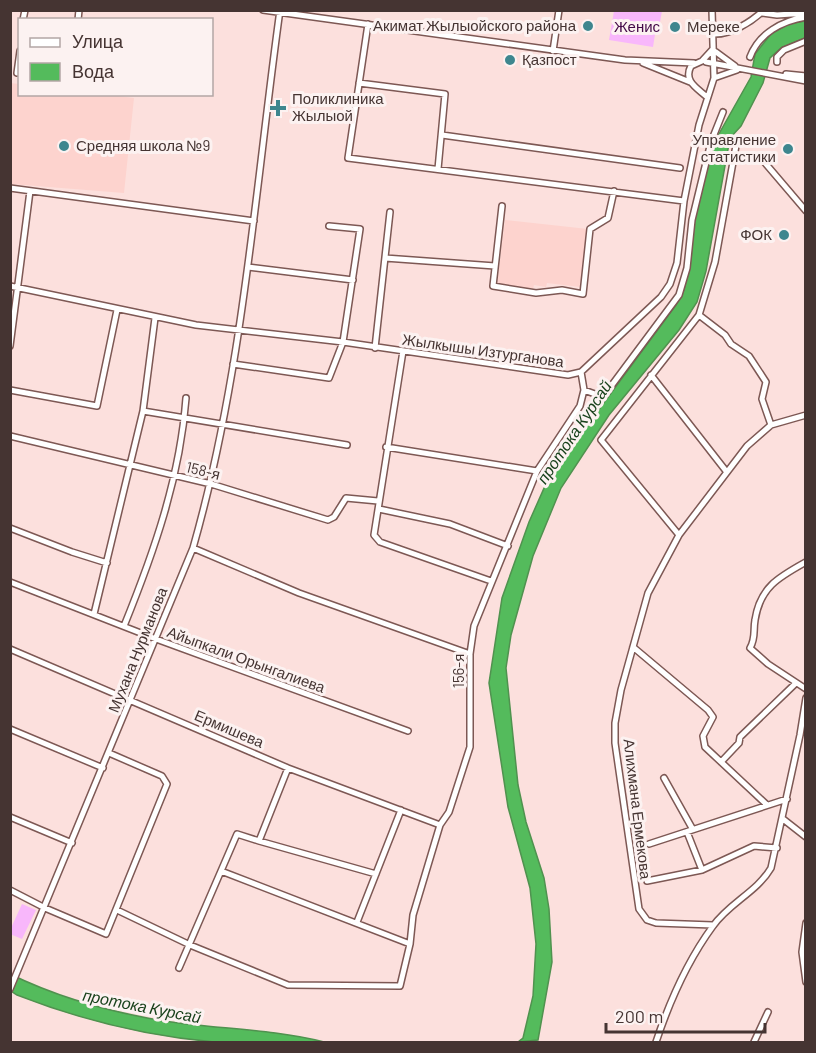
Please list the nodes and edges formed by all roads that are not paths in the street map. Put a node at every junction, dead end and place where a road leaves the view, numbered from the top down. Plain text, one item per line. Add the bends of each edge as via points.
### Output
1 (263, 10) edge
2 (559, 10) edge
3 (711, 10) edge
4 (279, 12) edge
5 (763, 12) edge
6 (806, 15) edge
7 (368, 24) junction
8 (713, 34) junction
9 (806, 42) edge
10 (714, 48) junction
11 (553, 51) junction
12 (750, 57) dead end
13 (633, 60) junction
14 (704, 62) junction
15 (777, 62) dead end
16 (694, 63) junction
17 (715, 63) junction
18 (18, 66) edge
19 (742, 69) junction
20 (17, 73) dead end
21 (772, 74) junction
22 (806, 76) edge
23 (714, 77) junction
24 (806, 81) edge
25 (359, 83) junction
26 (693, 85) junction
27 (707, 97) junction
28 (723, 112) dead end
29 (702, 113) junction
30 (442, 135) junction
31 (737, 140) dead end
32 (760, 157) dead end
33 (680, 168) dead end
34 (438, 169) junction
35 (10, 188) edge
36 (30, 191) junction
37 (614, 191) junction
38 (684, 201) junction
39 (502, 206) dead end
40 (806, 211) edge
41 (390, 212) dead end
42 (254, 220) junction
43 (329, 226) dead end
44 (385, 258) junction
45 (495, 266) junction
46 (248, 267) junction
47 (353, 280) junction
48 (10, 286) edge
49 (18, 289) junction
50 (117, 310) junction
51 (699, 315) junction
52 (154, 318) junction
53 (239, 331) junction
54 (343, 342) junction
55 (11, 346) edge
56 (375, 348) junction
57 (403, 351) junction
58 (233, 364) junction
59 (581, 372) junction
60 (651, 375) junction
61 (10, 390) edge
62 (584, 390) junction
63 (186, 398) dead end
64 (143, 411) junction
65 (806, 415) edge
66 (185, 418) junction
67 (223, 424) junction
68 (771, 425) junction
69 (10, 436) edge
70 (347, 445) dead end
71 (386, 447) junction
72 (131, 465) junction
73 (537, 471) junction
74 (726, 471) junction
75 (175, 476) junction
76 (212, 484) junction
77 (378, 501) junction
78 (379, 509) junction
79 (10, 528) edge
80 (679, 534) junction
81 (508, 546) junction
82 (193, 548) junction
83 (107, 562) junction
84 (806, 562) edge
85 (491, 581) junction
86 (10, 582) edge
87 (94, 614) junction
88 (123, 626) junction
89 (156, 639) junction
90 (633, 647) junction
91 (10, 649) edge
92 (470, 654) junction
93 (796, 683) junction
94 (806, 689) edge
95 (806, 698) edge
96 (130, 701) junction
97 (10, 729) edge
98 (408, 731) dead end
99 (800, 735) junction
100 (806, 740) edge
101 (109, 753) junction
102 (721, 762) junction
103 (103, 768) junction
104 (288, 768) junction
105 (664, 778) dead end
106 (787, 799) junction
107 (766, 804) junction
108 (401, 810) junction
109 (10, 817) edge
110 (783, 819) junction
111 (440, 825) junction
112 (689, 830) junction
113 (806, 837) edge
114 (259, 841) junction
115 (72, 843) junction
116 (649, 844) dead end
117 (777, 848) junction
118 (702, 870) junction
119 (221, 871) junction
120 (376, 874) junction
121 (647, 881) dead end
122 (10, 890) edge
123 (45, 909) junction
124 (117, 910) junction
125 (357, 922) junction
126 (806, 923) edge
127 (713, 925) junction
128 (410, 944) junction
129 (190, 945) junction
130 (179, 968) dead end
131 (806, 982) edge
132 (10, 989) edge
133 (768, 1012) dead end
134 (656, 1042) edge
135 (754, 1042) edge

1 - 4 street
2 - 11 street
3 - 8 street, Жылкышы Изтурганова
4 - 7 street
4 - 42 street, Мухана Нурманова
5 - 6 street
5 - 8 street via 746,24
6 - 12 street via 787,20 768,32
7 - 11 street
7 - 25 street
8 - 10 street, Жылкышы Изтурганова
9 - 15 street via 784,50
10 - 14 street
10 - 17 street, Жылкышы Изтурганова
10 - 19 street via 718,56
11 - 13 street
13 - 16 street
13 - 26 street
14 - 16 street
14 - 17 street
14 - 23 street
16 - 26 street via 688,70
17 - 19 street
17 - 23 street, Жылкышы Изтурганова
18 - 20 street
19 - 21 street
19 - 23 street
21 - 22 street
21 - 24 street
23 - 26 street via 705,87
23 - 27 street, Жылкышы Изтурганова
25 - 30 street via 445,94
25 - 34 street via 348,158
26 - 27 street
26 - 29 street
27 - 29 street, Жылкышы Изтурганова
28 - 62 street via 705,164 680,295 603,397
29 - 38 street, Жылкышы Изтурганова
30 - 33 street
30 - 34 street
31 - 51 street via 715,262
32 - 40 street
34 - 37 street
35 - 36 street
36 - 42 street
36 - 49 street
37 - 38 street
37 - 45 street via 608,218 590,229 583,294 562,290 536,293 493,286
38 - 59 street, Жылкышы Изтурганова via 677,263 670,284
39 - 45 street
41 - 44 street
42 - 46 street, Мухана Нурманова
43 - 47 street via 360,230
44 - 45 street
44 - 56 street
46 - 47 street
46 - 53 street, Мухана Нурманова
47 - 54 street
48 - 49 street, Жылкышы Изтурганова
49 - 50 street, Жылкышы Изтурганова
49 - 55 street
50 - 52 street, Жылкышы Изтурганова
50 - 61 street via 97,406
51 - 60 street
51 - 68 street via 758,368 766,382 762,399
52 - 53 street, Жылкышы Изтурганова
52 - 64 street
53 - 54 street, Жылкышы Изтурганова
53 - 58 street, Мухана Нурманова
54 - 56 street, Жылкышы Изтурганова
54 - 58 street via 329,378
56 - 57 street, Жылкышы Изтурганова
57 - 59 street, Жылкышы Изтурганова via 568,375
57 - 71 street
58 - 67 street, Мухана Нурманова
59 - 62 street
60 - 74 street
60 - 80 street via 601,440
62 - 73 street, 156-я via 580,406
63 - 66 street
64 - 66 street
64 - 72 street
65 - 68 street, Алихмана Ермекова
66 - 67 street
66 - 75 street
67 - 70 street
67 - 76 street, Мухана Нурманова
68 - 74 street, Алихмана Ермекова
69 - 72 street, 158-я
71 - 73 street
71 - 77 street
72 - 75 street, 158-я
72 - 83 street
73 - 81 street, 156-я
74 - 80 street, Алихмана Ермекова
75 - 76 street, 158-я
75 - 88 street via 153,555
76 - 77 street, 158-я via 328,520 346,498
76 - 82 street, Мухана Нурманова
77 - 78 street
78 - 81 street via 450,524
78 - 85 street via 374,535 380,542
79 - 83 street
80 - 90 street, Алихмана Ермекова via 648,593
81 - 85 street, 156-я
82 - 89 street, Мухана Нурманова
82 - 92 street via 299,593
83 - 87 street
84 - 93 street via 774,580 765,590 757,607 755,639 750,648
85 - 92 street, 156-я via 474,626
86 - 87 street, Айыпкали Орынгалиева
87 - 88 street, Айыпкали Орынгалиева
88 - 89 street, Айыпкали Орынгалиева
89 - 96 street, Мухана Нурманова
89 - 98 street, Айыпкали Орынгалиева
90 - 102 street via 708,710 713,717 703,742
90 - 127 street, Алихмана Ермекова via 618,704 615,743 636,901 647,920 656,923
91 - 96 street, Ермишева
92 - 111 street, 156-я via 470,747 449,812
93 - 94 street
93 - 102 street via 740,737
95 - 99 street
96 - 101 street, Мухана Нурманова
96 - 104 street, Ермишева
97 - 103 street
99 - 100 street
99 - 106 street
101 - 103 street, Мухана Нурманова
101 - 124 street via 162,776 167,784
102 - 107 street
103 - 115 street, Мухана Нурманова
104 - 108 street, Ермишева
104 - 114 street
105 - 112 street
106 - 107 street
106 - 110 street
107 - 112 street
108 - 111 street, Ермишева
108 - 120 street
109 - 115 street
110 - 113 street
110 - 117 street
111 - 128 street, 156-я via 413,915
112 - 116 street
112 - 118 street
114 - 119 street via 237,834
114 - 120 street
115 - 123 street, Мухана Нурманова
117 - 118 street via 754,846
117 - 127 street via 764,881
118 - 121 street
119 - 125 street
119 - 129 street
120 - 125 street
122 - 123 street
123 - 124 street via 106,934
123 - 132 street, Мухана Нурманова
124 - 129 street
125 - 128 street
126 - 131 street via 802,952
127 - 134 street via 677,990
128 - 129 street, 156-я via 400,986 288,985
129 - 130 street
133 - 135 street

